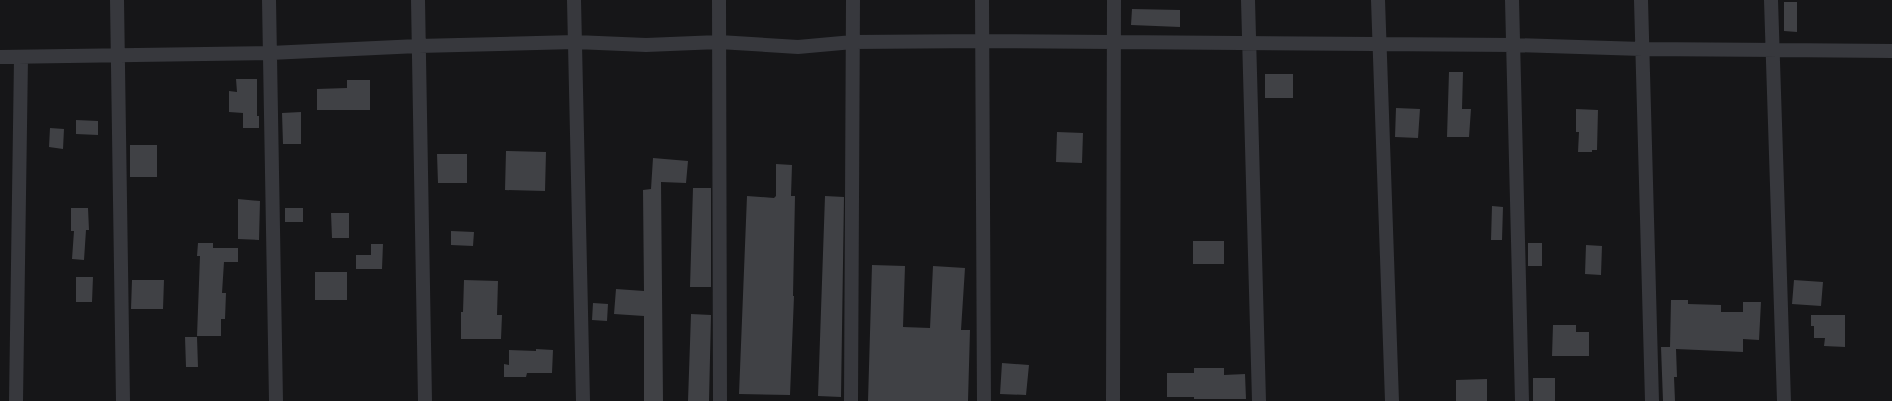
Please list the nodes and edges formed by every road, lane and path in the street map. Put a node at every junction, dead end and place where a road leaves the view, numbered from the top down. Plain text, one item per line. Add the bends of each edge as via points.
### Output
1 (117, 0) edge
2 (269, 0) edge
3 (418, 0) edge
4 (574, 0) edge
5 (719, 0) edge
6 (853, 0) edge
7 (982, 0) edge
8 (1114, 0) edge
9 (1248, 0) edge
10 (1378, 0) edge
11 (1512, 0) edge
12 (1641, 0) edge
13 (1771, 0) edge
14 (982, 41) junction
15 (575, 42) junction
16 (719, 42) junction
17 (853, 42) junction
18 (1114, 43) junction
19 (1250, 44) junction
20 (1380, 44) junction
21 (1513, 45) junction
22 (418, 46) junction
23 (1642, 50) junction
24 (1773, 51) junction
25 (1892, 51) edge
26 (270, 53) junction
27 (117, 55) junction
28 (0, 57) edge
29 (21, 58) junction
30 (16, 401) edge
31 (122, 401) edge
32 (276, 401) edge
33 (425, 401) edge
34 (583, 401) edge
35 (720, 401) edge
36 (851, 401) edge
37 (984, 401) edge
38 (1113, 401) edge
39 (1259, 401) edge
40 (1392, 401) edge
41 (1522, 401) edge
42 (1652, 401) edge
43 (1784, 401) edge

1 - 27 street
2 - 26 street
3 - 22 street
4 - 15 street
5 - 16 street
6 - 17 street
7 - 14 street
8 - 18 street
9 - 19 street
10 - 20 street
11 - 21 street
12 - 23 street
13 - 24 street
14 - 17 street
14 - 18 street
14 - 37 street
15 - 16 street via 646,45
15 - 22 street
15 - 34 street
16 - 17 street via 798,48
16 - 35 street
17 - 36 street
18 - 19 street
18 - 38 street
19 - 20 street
19 - 39 street
20 - 21 street
20 - 40 street
21 - 23 street
21 - 41 street
22 - 26 street
22 - 33 street
23 - 24 street
23 - 42 street
24 - 25 street
24 - 43 street
26 - 27 street
26 - 32 street
27 - 29 street
27 - 31 street
28 - 29 street
29 - 30 street

